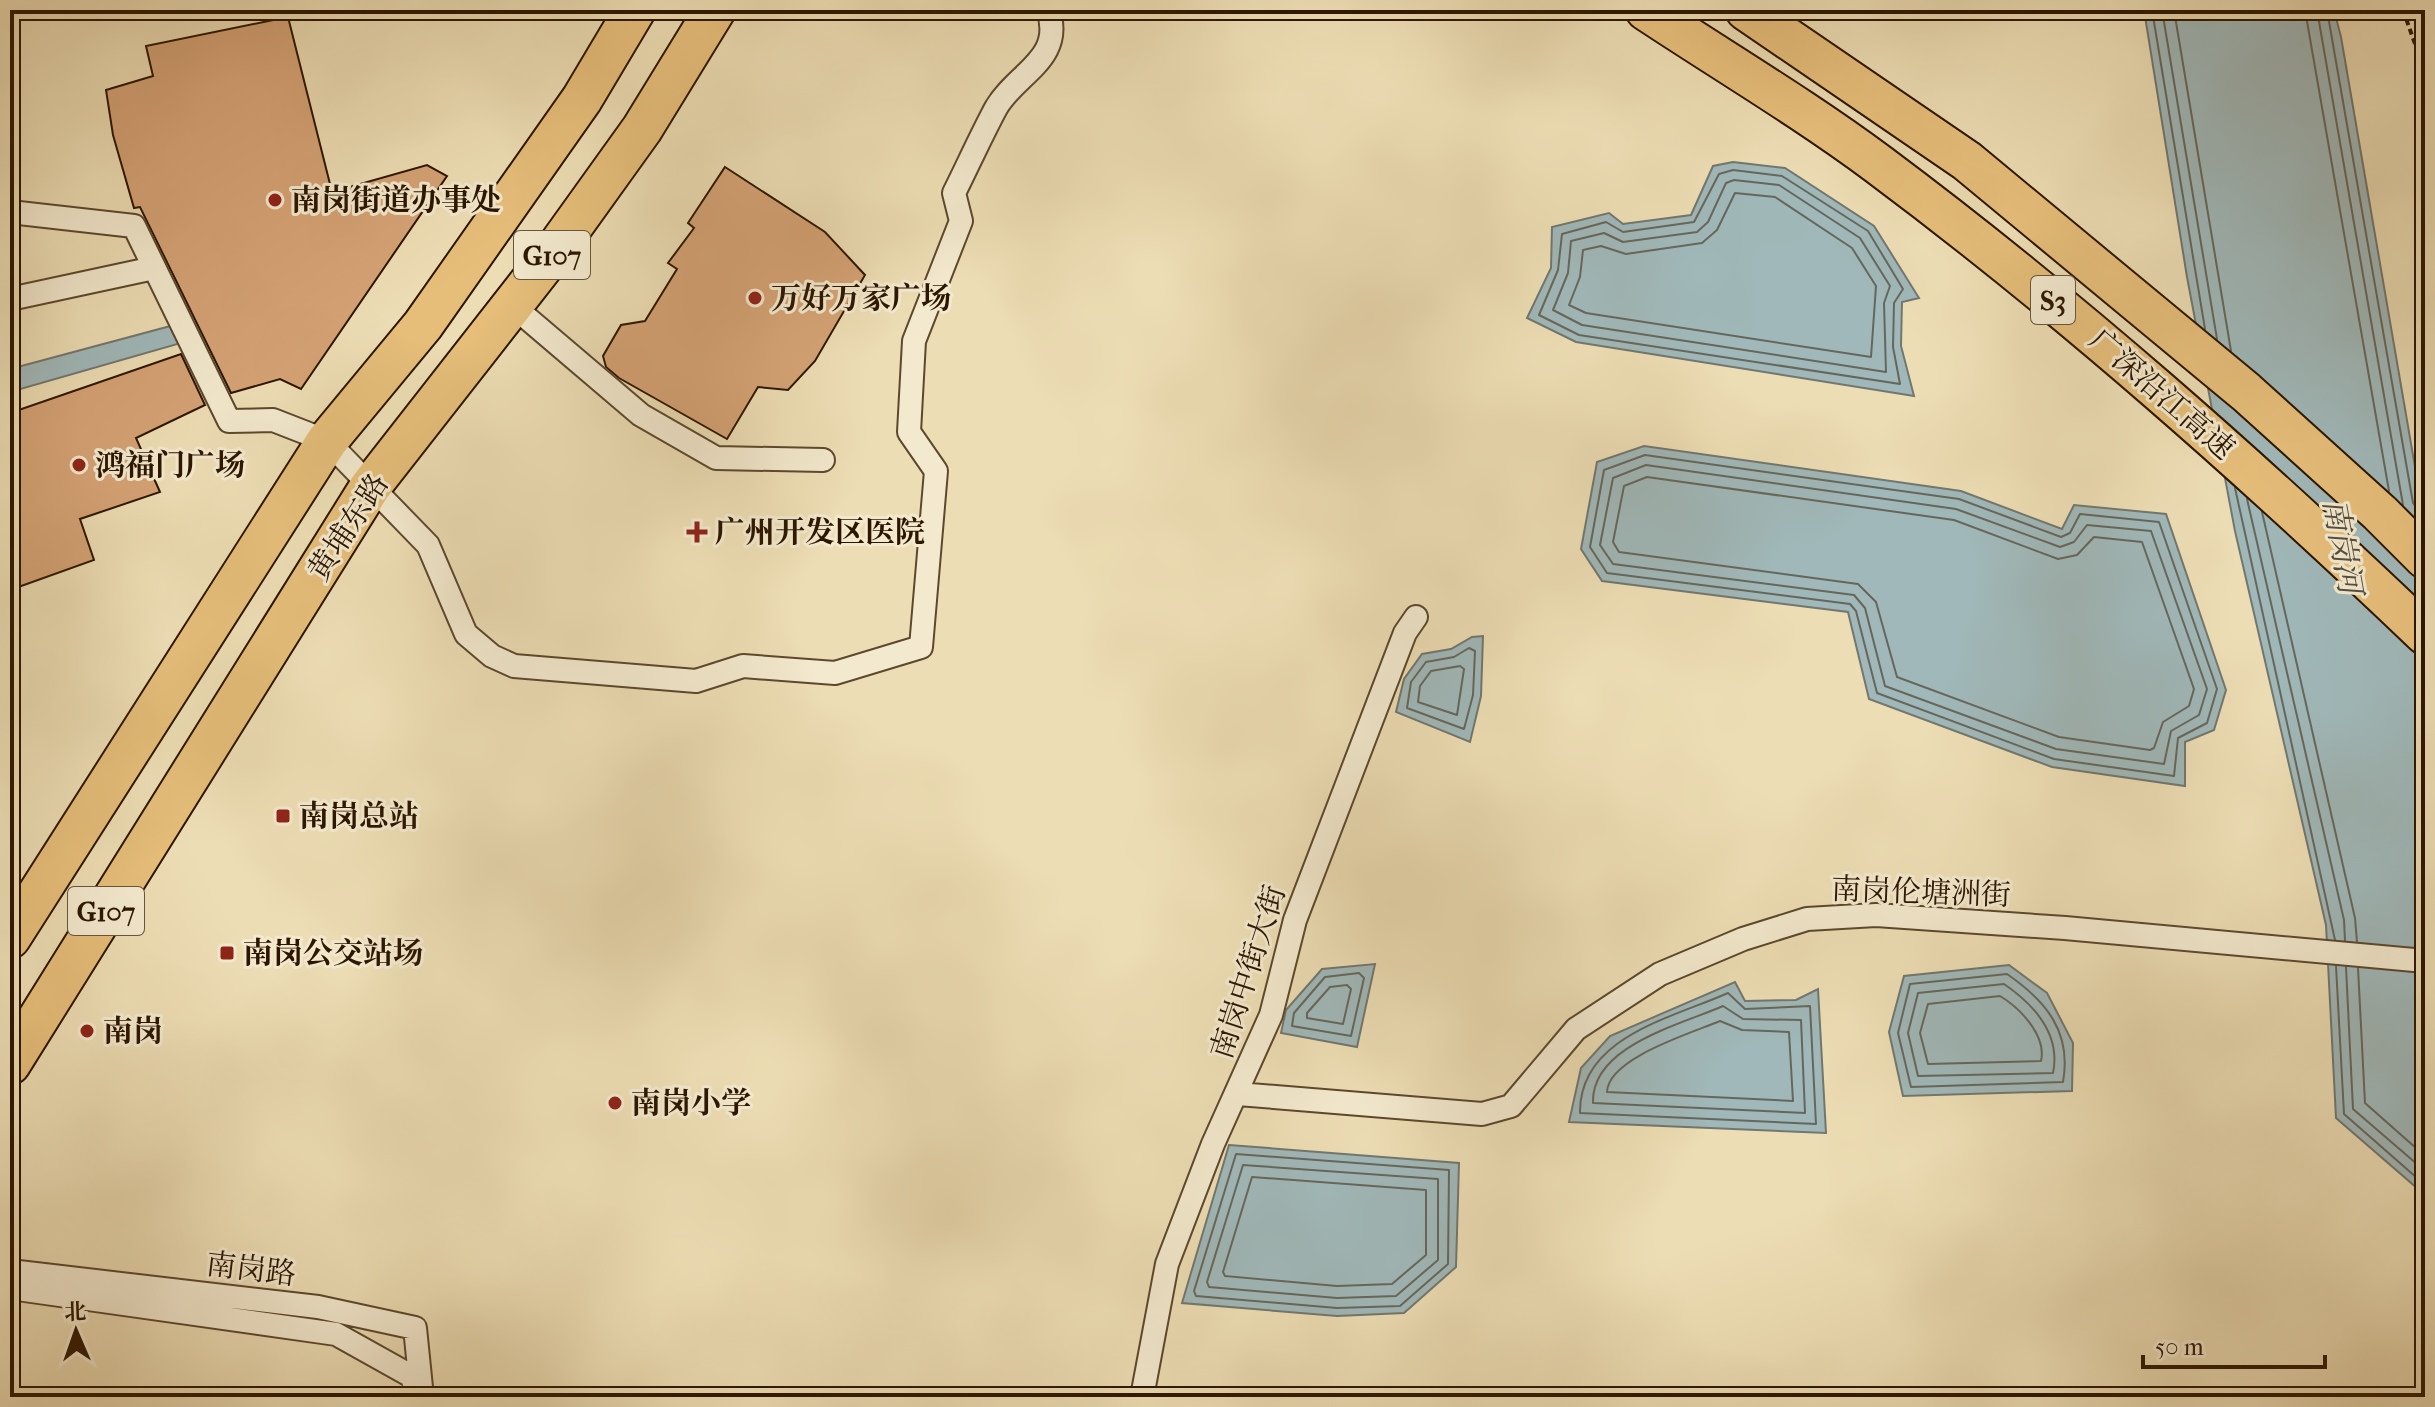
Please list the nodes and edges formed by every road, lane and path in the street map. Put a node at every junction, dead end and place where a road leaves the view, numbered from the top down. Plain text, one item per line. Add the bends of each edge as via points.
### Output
1 (635, 10) edge
2 (715, 10) edge
3 (1048, 10) edge
4 (1646, 10) edge
5 (1746, 10) edge
6 (2403, 10) edge
7 (2425, 72) edge
8 (10, 212) edge
9 (2425, 267) edge
10 (154, 268) junction
11 (2425, 293) edge
12 (10, 299) edge
13 (514, 307) junction
14 (327, 441) junction
15 (823, 460) dead end
16 (370, 487) junction
17 (2425, 558) edge
18 (1416, 617) dead end
19 (2425, 634) edge
20 (10, 938) edge
21 (2425, 961) edge
22 (10, 1064) edge
23 (1238, 1094) junction
24 (10, 1271) edge
25 (10, 1288) edge
26 (416, 1397) edge
27 (422, 1397) edge
28 (1142, 1397) edge

1 - 14 highway, 黄埔东路 / G107 via 582,99 423,325
2 - 13 highway, 黄埔东路 / G107 via 642,129
3 - 16 street via 1051,42 1038,67 998,105 954,193 961,221 914,341 909,432 936,471 921,647 835,673 743,666 696,681 514,666 466,634 428,545
4 - 19 highway, 广深沿江高速 / S3 via 1876,163 2059,306 2270,487
5 - 17 highway, 广深沿江高速 / S3 via 1967,161 2246,392
6 - 7 path
8 - 10 street via 134,226
9 - 11 path via 2420,274
10 - 12 street
10 - 14 street via 229,421 273,420
13 - 15 street via 641,415 716,458
13 - 16 highway, 黄埔东路 / G107
14 - 16 street
14 - 20 highway, 黄埔东路 / G107
16 - 22 highway, 黄埔东路 / G107
18 - 23 street, 南岗中街大街 via 1405,633 1295,920 1271,1015
21 - 23 street, 南岗伦塘洲街 via 1876,915 1807,919 1660,974 1576,1029 1511,1106 1482,1114
23 - 28 street, 南岗中街大街 via 1167,1264
24 - 27 street, 南岗路 via 318,1307 415,1328
25 - 26 street, 南岗路 via 336,1334 413,1377

